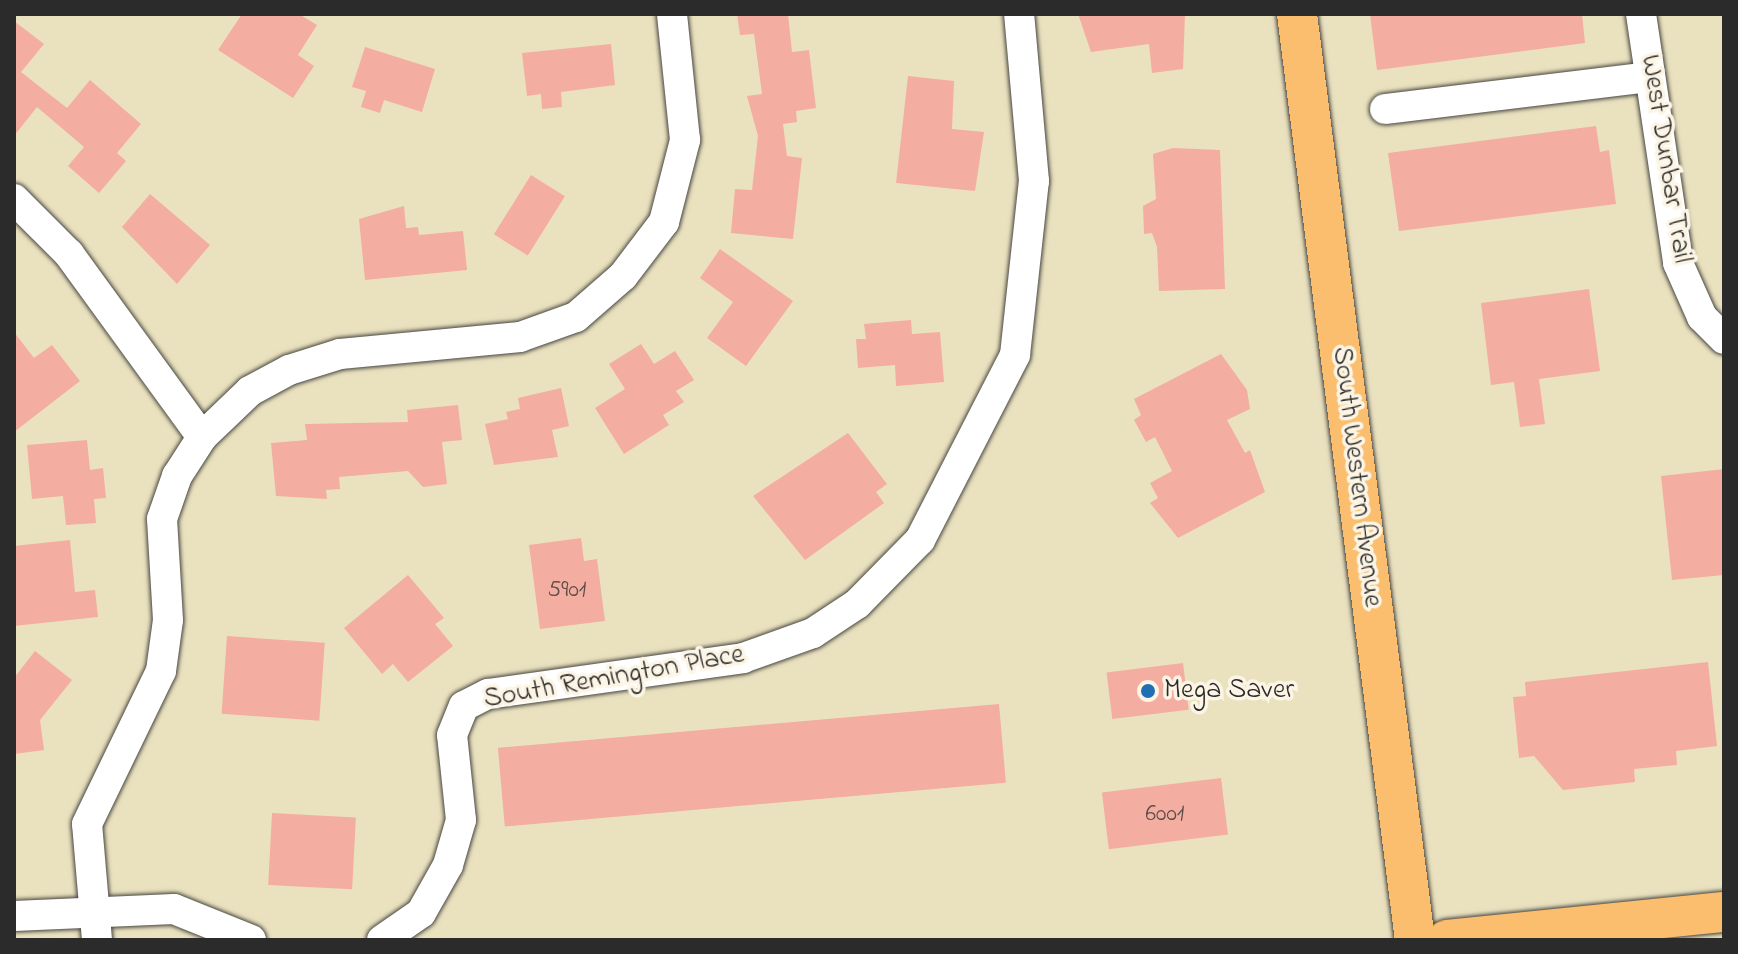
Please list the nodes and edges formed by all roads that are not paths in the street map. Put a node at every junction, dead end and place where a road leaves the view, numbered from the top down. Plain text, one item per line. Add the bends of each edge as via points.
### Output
1 (672, 14) edge
2 (1019, 14) edge
3 (1297, 14) edge
4 (1641, 14) edge
5 (1650, 77) junction
6 (1385, 109) dead end
7 (14, 199) edge
8 (1724, 339) edge
9 (202, 437) junction
10 (1724, 912) edge
11 (14, 916) edge
12 (94, 926) edge
13 (251, 940) edge
14 (382, 940) edge
15 (1415, 940) edge
16 (1447, 940) edge

1 - 9 street via 685,140 664,222 623,276 576,317 520,337 340,354 289,370 250,391
2 - 14 street, South Remington Place via 1034,181 1015,355 920,540 878,590 793,640 743,658 488,694 464,706 452,735 461,820 448,865 421,913
3 - 15 main road, South Western Avenue
4 - 5 street, West Dunbar Trail
5 - 6 street
5 - 8 street, West Dunbar Trail via 1678,263 1702,317
7 - 9 street via 69,254
9 - 12 street via 162,519 168,620 161,671 87,824
10 - 16 main road
11 - 12 street
12 - 13 street via 174,909

